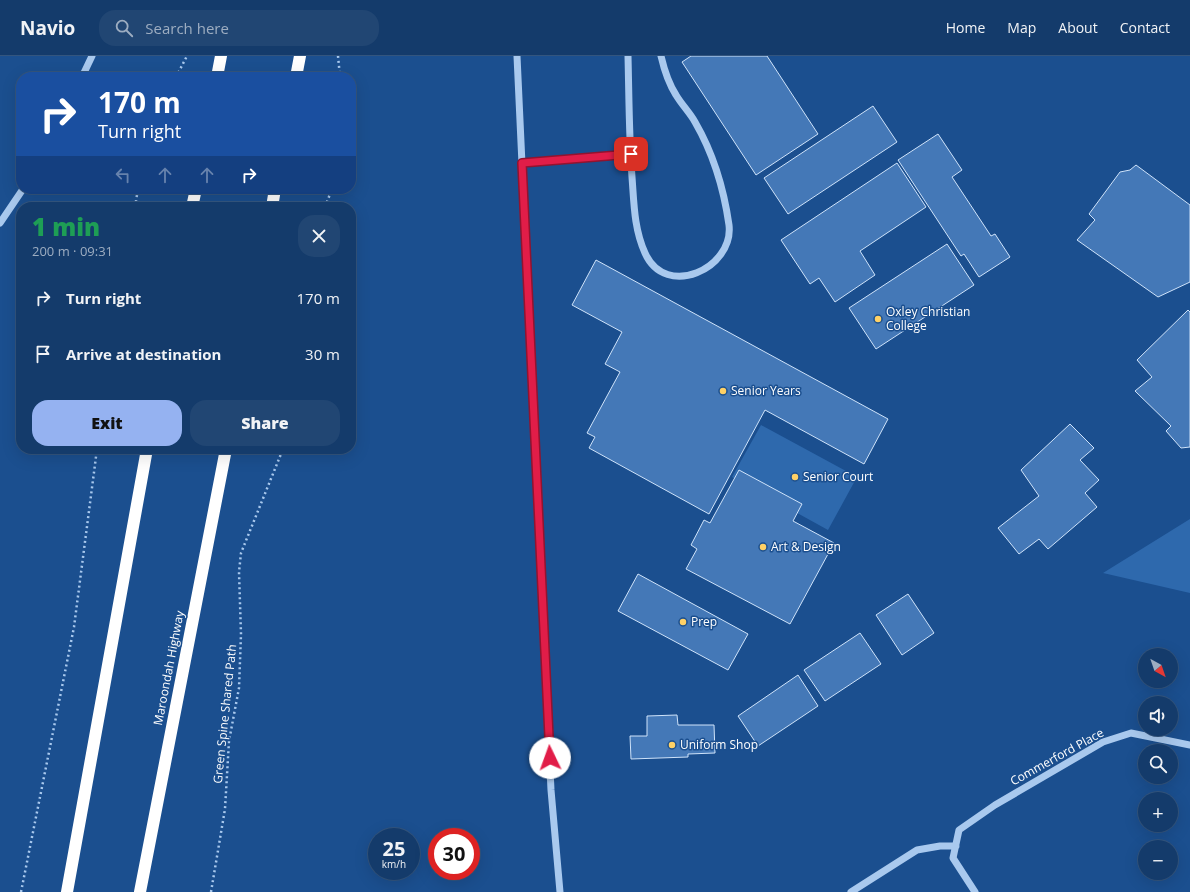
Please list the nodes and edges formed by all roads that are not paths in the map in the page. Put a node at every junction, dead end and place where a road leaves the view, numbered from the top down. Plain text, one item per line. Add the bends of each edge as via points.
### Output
1 (92, 56) edge
2 (221, 56) edge
3 (300, 56) edge
4 (516, 56) edge
5 (628, 56) edge
6 (660, 56) edge
7 (84, 72) edge
8 (218, 72) edge
9 (297, 72) edge
10 (631, 154) junction
11 (522, 163) junction
12 (20, 194) edge
13 (0, 223) edge
14 (146, 454) edge
15 (225, 454) edge
16 (1190, 745) edge
17 (956, 846) junction
18 (67, 892) edge
19 (140, 892) edge
20 (560, 892) edge
21 (851, 892) edge
22 (975, 892) edge

1 - 7 street
2 - 8 highway
3 - 9 highway
4 - 11 street
5 - 10 street
6 - 10 street via 675,94 695,122 713,160 725,202 729,227 728,240 710,266 685,276 667,276 655,267 646,255 635,222
10 - 11 street
11 - 20 street via 551,790
12 - 13 street
14 - 18 highway
15 - 19 highway, Maroondah Highway
16 - 17 street, Commerford Place via 1131,733 1103,742 995,805 959,830
17 - 21 street via 917,850
17 - 22 street, Commerford Place via 953,858

